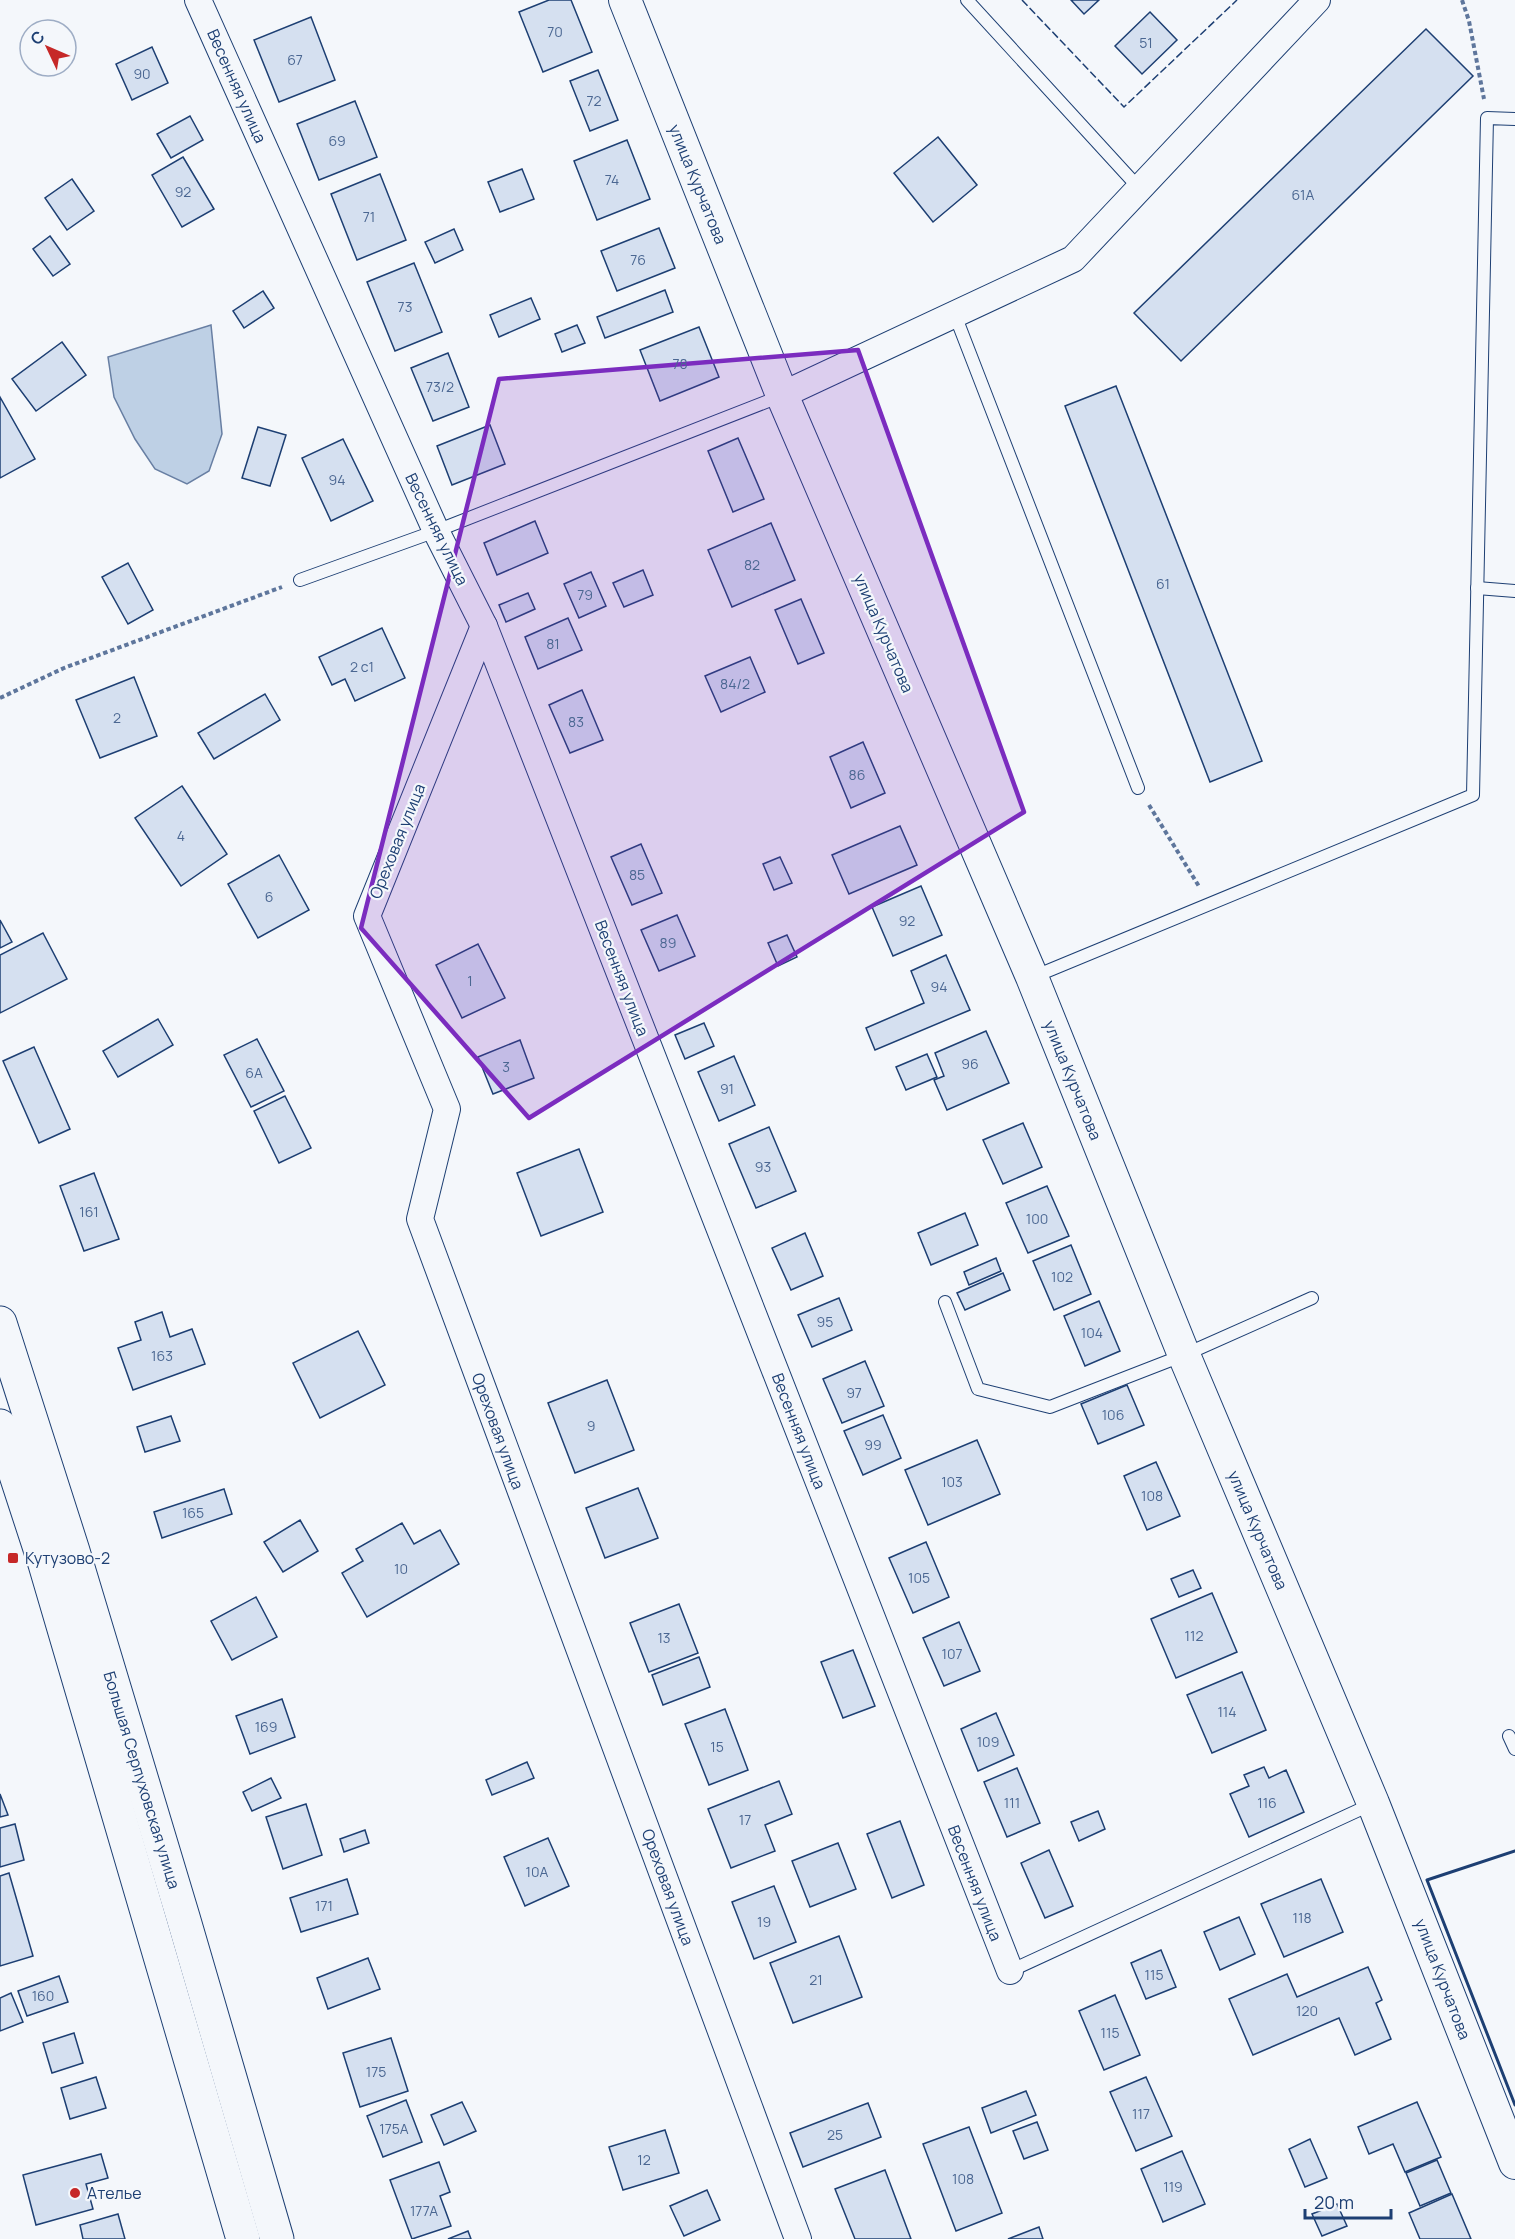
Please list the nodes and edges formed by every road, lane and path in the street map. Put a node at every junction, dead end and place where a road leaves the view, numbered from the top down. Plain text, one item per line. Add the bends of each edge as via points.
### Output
1 (198, 0) edge
2 (625, 0) edge
3 (967, 0) edge
4 (1317, 0) edge
5 (1462, 0) edge
6 (1487, 118) junction
7 (1515, 119) edge
8 (1139, 188) junction
9 (955, 315) junction
10 (782, 396) junction
11 (436, 531) junction
12 (300, 580) joint
13 (1478, 588) junction
14 (1515, 591) edge
15 (484, 626) junction
16 (0, 698) edge
17 (1138, 788) joint
18 (1209, 904) junction
19 (1032, 977) junction
20 (1312, 1298) dead end
21 (945, 1302) dead end
22 (0, 1323) edge
23 (1184, 1355) junction
24 (0, 1426) edge
25 (1509, 1736) dead end
26 (1515, 1749) edge
27 (1373, 1803) junction
28 (1010, 1971) joint
29 (1515, 2163) edge
30 (243, 2239) edge
31 (277, 2239) edge
32 (798, 2239) edge

1 - 11 street, Весенняя улица
2 - 10 street, улица Курчатова
3 - 8 lane
4 - 8 street
5 - 6 path
6 - 7 lane
6 - 13 lane
8 - 9 street via 1073,259
9 - 10 street
9 - 17 lane
10 - 11 lane
10 - 19 street, улица Курчатова
11 - 12 lane
11 - 15 street, Весенняя улица
12 - 16 path via 64,668
13 - 14 lane
13 - 18 lane via 1473,795
15 - 28 street, Весенняя улица
15 - 32 street, Ореховая улица via 367,916 447,1109 420,1219
17 - 18 path
18 - 19 lane
19 - 23 street, улица Курчатова
20 - 23 lane
21 - 23 lane via 978,1389 1050,1407
22 - 31 main road, Большая Серпуховская улица via 76,1563
23 - 27 street, улица Курчатова
24 - 30 main road, Большая Серпуховская улица via 48,1575
25 - 26 lane
27 - 28 lane
27 - 29 street, улица Курчатова

